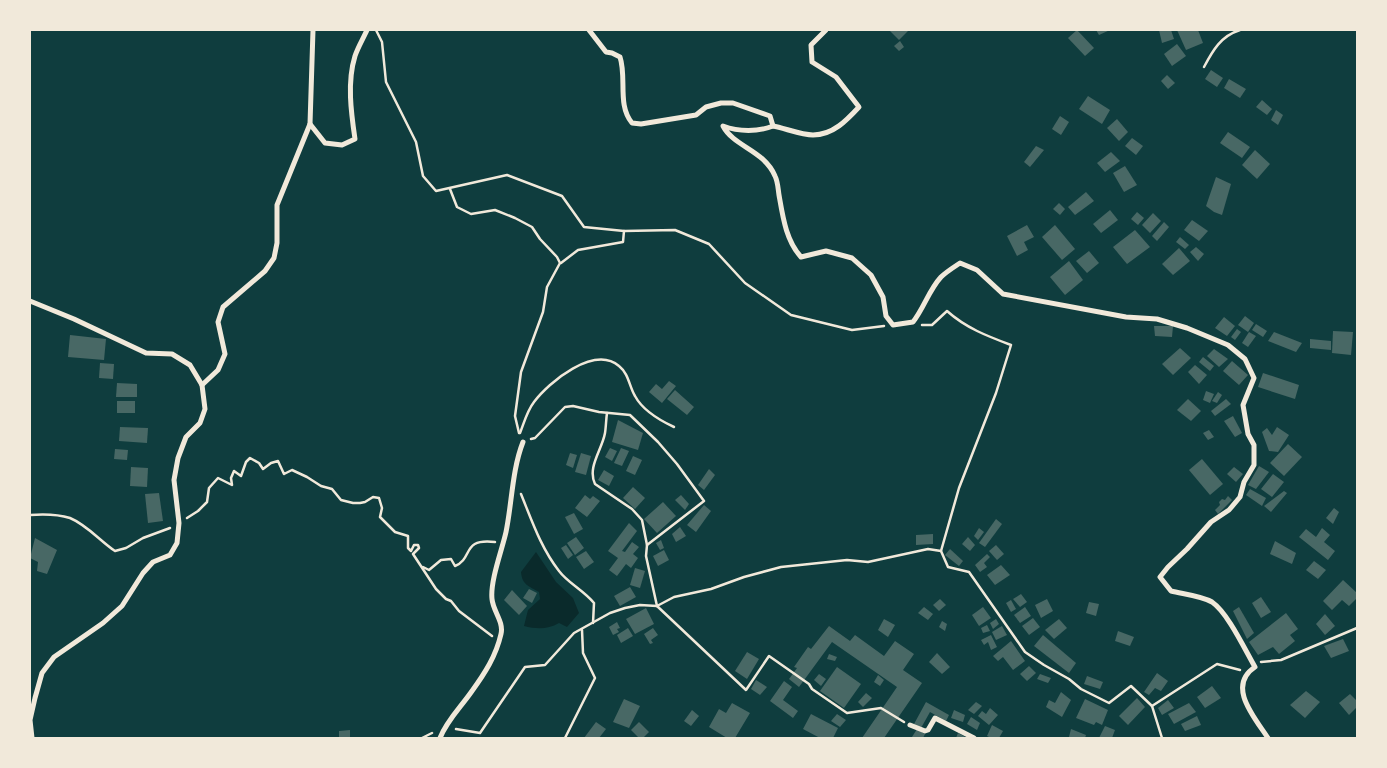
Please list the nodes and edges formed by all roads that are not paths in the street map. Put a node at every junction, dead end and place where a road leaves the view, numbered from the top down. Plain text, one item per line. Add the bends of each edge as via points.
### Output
1 (313, 30) edge
2 (366, 30) edge
3 (590, 30) edge
4 (826, 30) edge
5 (310, 124) junction
6 (773, 126) junction
7 (30, 301) edge
8 (202, 385) junction
9 (523, 442) road end
10 (910, 725) road end
11 (32, 738) edge
12 (440, 738) edge
13 (974, 738) edge
14 (1268, 738) edge

1 - 5 street
2 - 5 street via 355,56 351,83 355,139 342,145 325,143
3 - 6 street via 606,52 620,57 623,104 626,117 632,123 696,115 706,107 733,103 770,116
4 - 6 street via 811,44 812,62 836,78 859,107 832,130 813,135
5 - 8 street via 277,205 274,258 265,271 223,307 218,322 225,354 218,370
6 - 14 street via 763,130 733,130 723,126 727,134 765,160 776,177 787,235 797,253 801,257 826,251 852,258 870,275 883,296 886,316 893,325 913,322 933,288 960,263 977,270 1004,294 1126,317 1157,319 1228,344 1245,359 1254,378 1243,405 1254,445 1254,464 1240,497 1229,510 1211,522 1160,577 1171,591 1212,603 1228,620 1255,667 1247,672 1241,689 1249,709
7 - 8 street via 146,353 172,354 190,364
8 - 11 street via 205,409 200,423 186,437 174,480 179,523 177,543 170,555 153,562 143,573 122,606 54,657 42,673 30,720
9 - 12 street via 517,456 492,598 502,631 495,655 444,727
10 - 13 street via 925,731 935,718

